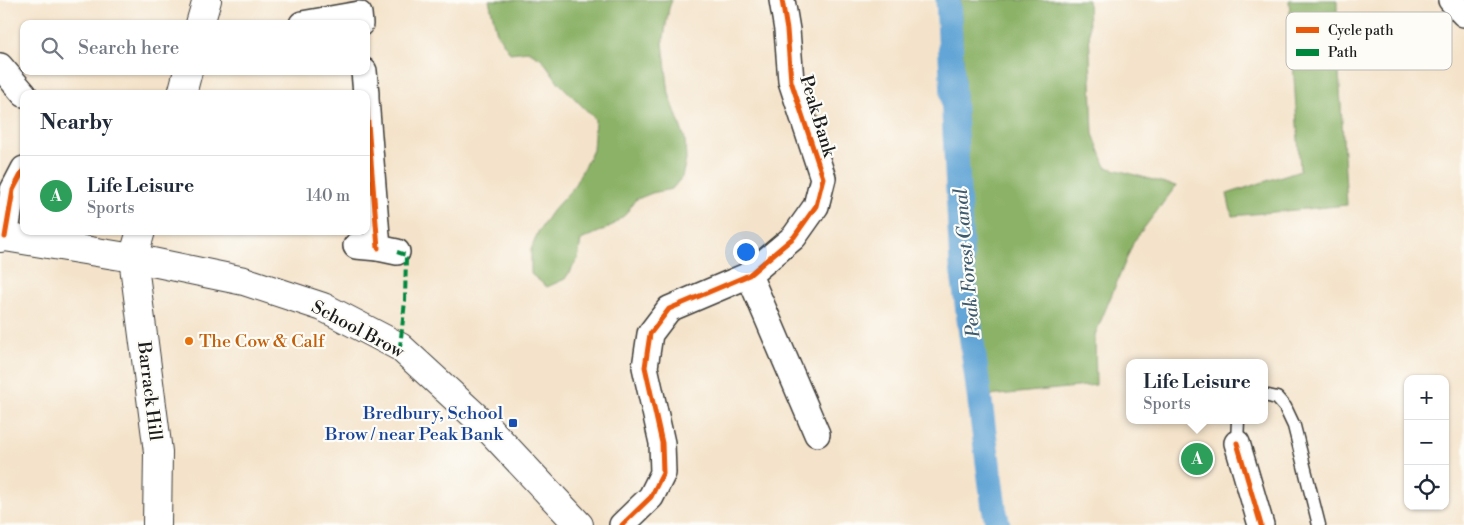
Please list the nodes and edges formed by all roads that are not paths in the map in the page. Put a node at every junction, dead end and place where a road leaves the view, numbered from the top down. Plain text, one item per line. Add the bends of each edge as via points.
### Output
1 (207, 0) edge
2 (782, 0) edge
3 (1451, 0) edge
4 (1464, 14) edge
5 (201, 20) edge
6 (325, 20) edge
7 (360, 20) edge
8 (0, 66) edge
9 (187, 75) edge
10 (364, 75) edge
11 (21, 90) edge
12 (183, 90) edge
13 (366, 90) edge
14 (370, 153) edge
15 (20, 177) edge
16 (140, 235) edge
17 (3, 237) edge
18 (377, 248) dead end
19 (133, 258) junction
20 (749, 275) junction
21 (1268, 396) edge
22 (1237, 432) edge
23 (817, 434) dead end
24 (157, 525) edge
25 (579, 525) edge
26 (622, 525) edge
27 (1261, 525) edge
28 (1319, 525) edge

1 - 5 main road
2 - 20 street, Peak Bank via 791,81 822,178 816,206 794,237
3 - 4 street
6 - 7 street via 359,14
8 - 11 street
9 - 12 main road
10 - 13 street
14 - 18 street
15 - 17 street via 13,190
16 - 19 main road
17 - 19 main road, School Brow
19 - 24 main road, Barrack Hill via 158,452
19 - 25 main road, School Brow via 244,281 323,306 400,348 488,428
20 - 23 street
20 - 26 street, Peak Bank via 669,309 650,334 645,367 662,443 663,473 651,497
21 - 28 lane via 1277,398 1285,407 1294,426
22 - 27 street

